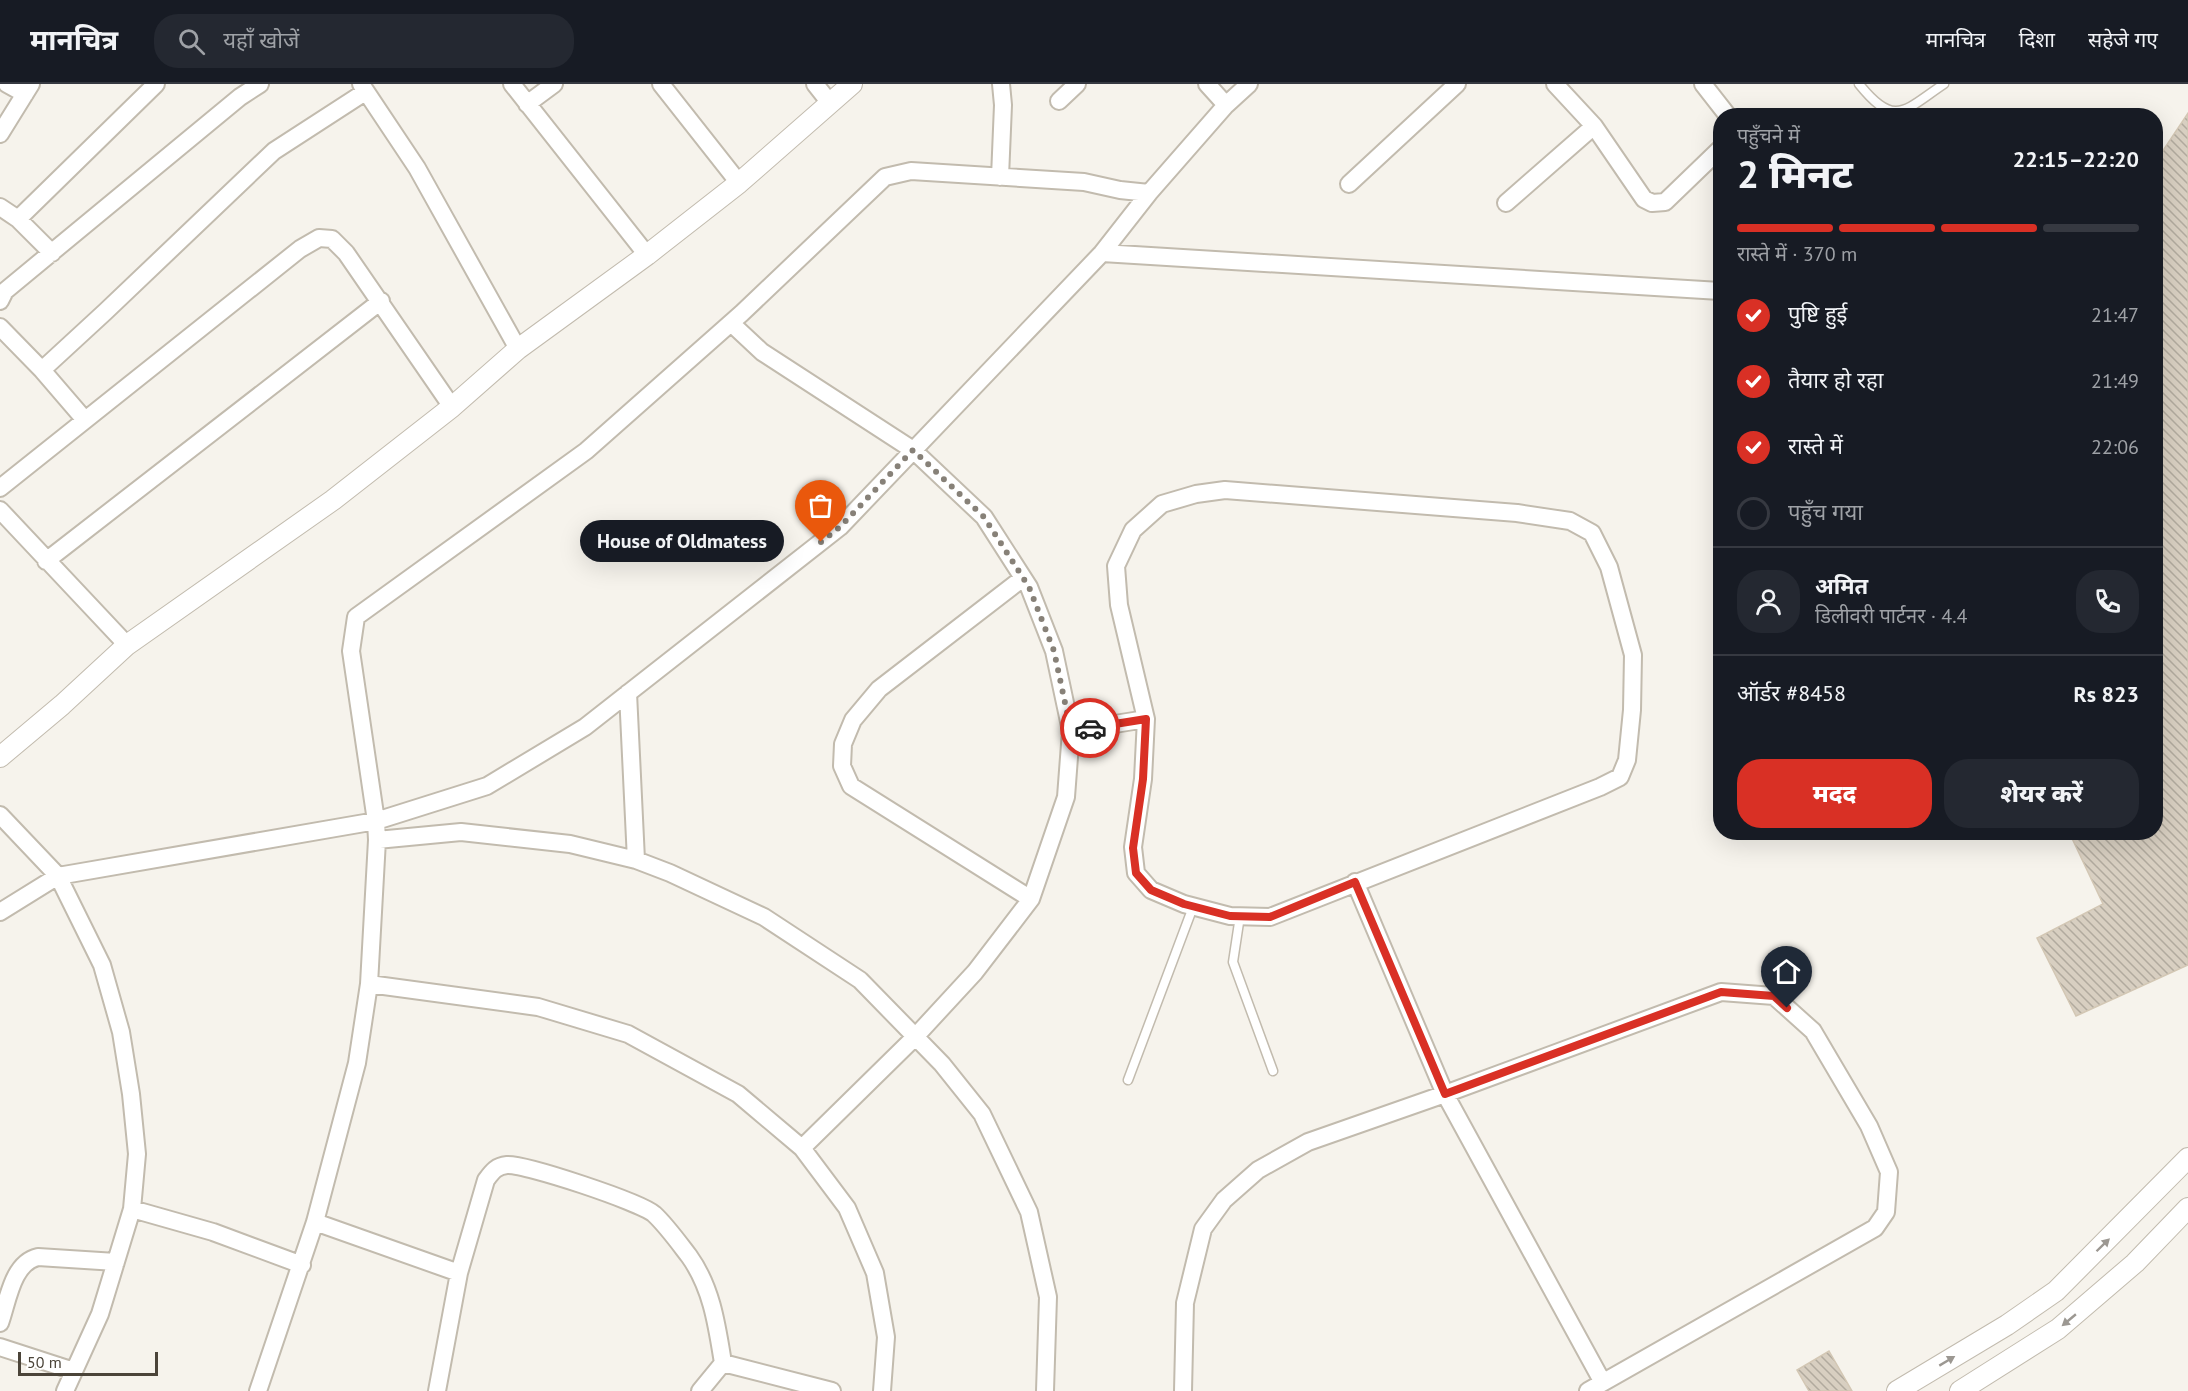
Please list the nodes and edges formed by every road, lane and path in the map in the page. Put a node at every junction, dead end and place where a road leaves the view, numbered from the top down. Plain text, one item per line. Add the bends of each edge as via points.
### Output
1 (7, 84) edge
2 (156, 84) edge
3 (260, 84) edge
4 (512, 84) edge
5 (554, 84) edge
6 (662, 84) edge
7 (814, 84) edge
8 (852, 84) edge
9 (1001, 84) edge
10 (1077, 84) edge
11 (1207, 84) edge
12 (1249, 84) edge
13 (1457, 84) edge
14 (1555, 84) edge
15 (1703, 84) edge
16 (1859, 84) edge
17 (1944, 84) edge
18 (363, 88) edge
19 (28, 89) edge
20 (1059, 101) dead end
21 (830, 103) junction
22 (527, 105) junction
23 (1226, 105) junction
24 (1722, 108) edge
25 (1882, 108) edge
26 (1908, 108) edge
27 (1594, 126) junction
28 (0, 134) edge
29 (1713, 156) edge
30 (1000, 177) junction
31 (739, 183) junction
32 (1348, 184) dead end
33 (1149, 193) junction
34 (1506, 203) dead end
35 (0, 207) edge
36 (18, 219) junction
37 (52, 252) junction
38 (1102, 253) junction
39 (647, 255) junction
40 (1713, 291) edge
41 (0, 301) edge
42 (381, 301) junction
43 (731, 323) junction
44 (0, 327) edge
45 (518, 349) junction
46 (42, 370) junction
47 (452, 407) junction
48 (85, 420) junction
49 (913, 450) junction
50 (0, 489) edge
51 (0, 510) edge
52 (46, 561) junction
53 (1023, 578) junction
54 (128, 645) junction
55 (628, 693) junction
56 (1146, 719) junction
57 (1071, 731) junction
58 (0, 757) edge
59 (0, 815) edge
60 (376, 821) junction
61 (377, 840) junction
62 (636, 860) junction
63 (58, 876) junction
64 (1355, 882) junction
65 (1031, 899) junction
66 (1193, 907) junction
67 (0, 912) edge
68 (1240, 916) junction
69 (369, 984) junction
70 (915, 1037) junction
71 (1273, 1071) dead end
72 (1128, 1080) dead end
73 (1445, 1094) junction
74 (802, 1148) junction
75 (2188, 1158) edge
76 (2188, 1208) edge
77 (132, 1209) junction
78 (315, 1222) junction
79 (116, 1262) junction
80 (302, 1265) junction
81 (459, 1273) junction
82 (0, 1323) edge
83 (0, 1347) edge
84 (723, 1364) junction
85 (74, 1371) junction
86 (1595, 1386) edge
87 (65, 1391) edge
88 (258, 1391) edge
89 (437, 1391) edge
90 (700, 1391) edge
91 (832, 1391) edge
92 (882, 1391) edge
93 (1045, 1391) edge
94 (1183, 1391) edge
95 (1897, 1391) edge
96 (1960, 1391) edge

1 - 19 street
2 - 36 street
3 - 37 street
4 - 22 street
5 - 22 street
6 - 31 street
7 - 21 street
8 - 21 street
9 - 30 street
10 - 20 street
11 - 23 street
12 - 23 street
13 - 32 street
14 - 27 street
15 - 24 street
16 - 25 lane
17 - 26 lane
18 - 45 street via 417,168
18 - 46 street via 274,151
19 - 28 street
21 - 31 street
22 - 39 street
23 - 33 street
27 - 29 street via 1644,199 1652,203 1665,202
27 - 34 street
30 - 33 street via 1084,182
30 - 43 street via 911,171 885,177
31 - 39 street
33 - 38 street
35 - 36 street
36 - 37 street
37 - 41 street via 5,291
38 - 40 street
38 - 49 street
39 - 45 street
42 - 47 street
42 - 48 street via 346,253 332,239 319,238
42 - 52 street
43 - 49 street via 762,352
43 - 60 street via 586,451 356,616 351,651
44 - 46 street
45 - 47 street
46 - 48 street
47 - 54 street via 333,500
48 - 50 street
49 - 53 street via 984,517
49 - 55 street via 840,527
51 - 52 street
52 - 54 street
53 - 57 street via 1054,651
53 - 65 street via 879,689 853,720 843,744 842,766 851,786
54 - 58 street
55 - 60 street via 585,727 487,786
55 - 62 street
56 - 57 street
56 - 64 street via 1119,605 1116,566 1133,530 1162,504 1225,490 1517,513 1569,521 1592,533 1609,567 1633,655 1627,760 1620,777
56 - 66 street via 1143,779 1133,848 1136,873 1151,890
57 - 65 street via 1065,797
59 - 63 street
60 - 61 street
60 - 63 street
61 - 62 street via 461,832 570,844
61 - 69 street
62 - 70 street via 764,917 860,980
63 - 67 street
63 - 77 street via 102,964 121,1032 137,1154
64 - 68 street via 1270,917
64 - 73 street
65 - 70 street via 975,972
66 - 68 street
66 - 72 lane
68 - 71 lane via 1233,962
69 - 74 street via 538,1006 628,1034 738,1094
69 - 78 street via 357,1063
70 - 74 street
70 - 93 street via 982,1114 1029,1212 1048,1297
73 - 86 street
73 - 86 street via 1721,992 1774,996 1813,1031 1869,1126 1889,1172 1886,1212 1875,1228
73 - 94 street via 1308,1142 1258,1170 1224,1200 1203,1229 1185,1303
74 - 92 street via 847,1208 875,1273 886,1336
95 -> 75 street via 2056,1291
76 -> 96 street via 2135,1263 2058,1329
77 - 79 street
77 - 80 street via 213,1232
78 - 80 street
78 - 81 street
79 - 82 street via 30,1259 17,1273
79 - 85 street via 100,1314
80 - 88 street
81 - 84 street via 486,1180 495,1168 520,1166 598,1191 653,1213 690,1258 712,1302
81 - 89 street
83 - 85 street
84 - 90 street
84 - 91 street
85 - 87 street

